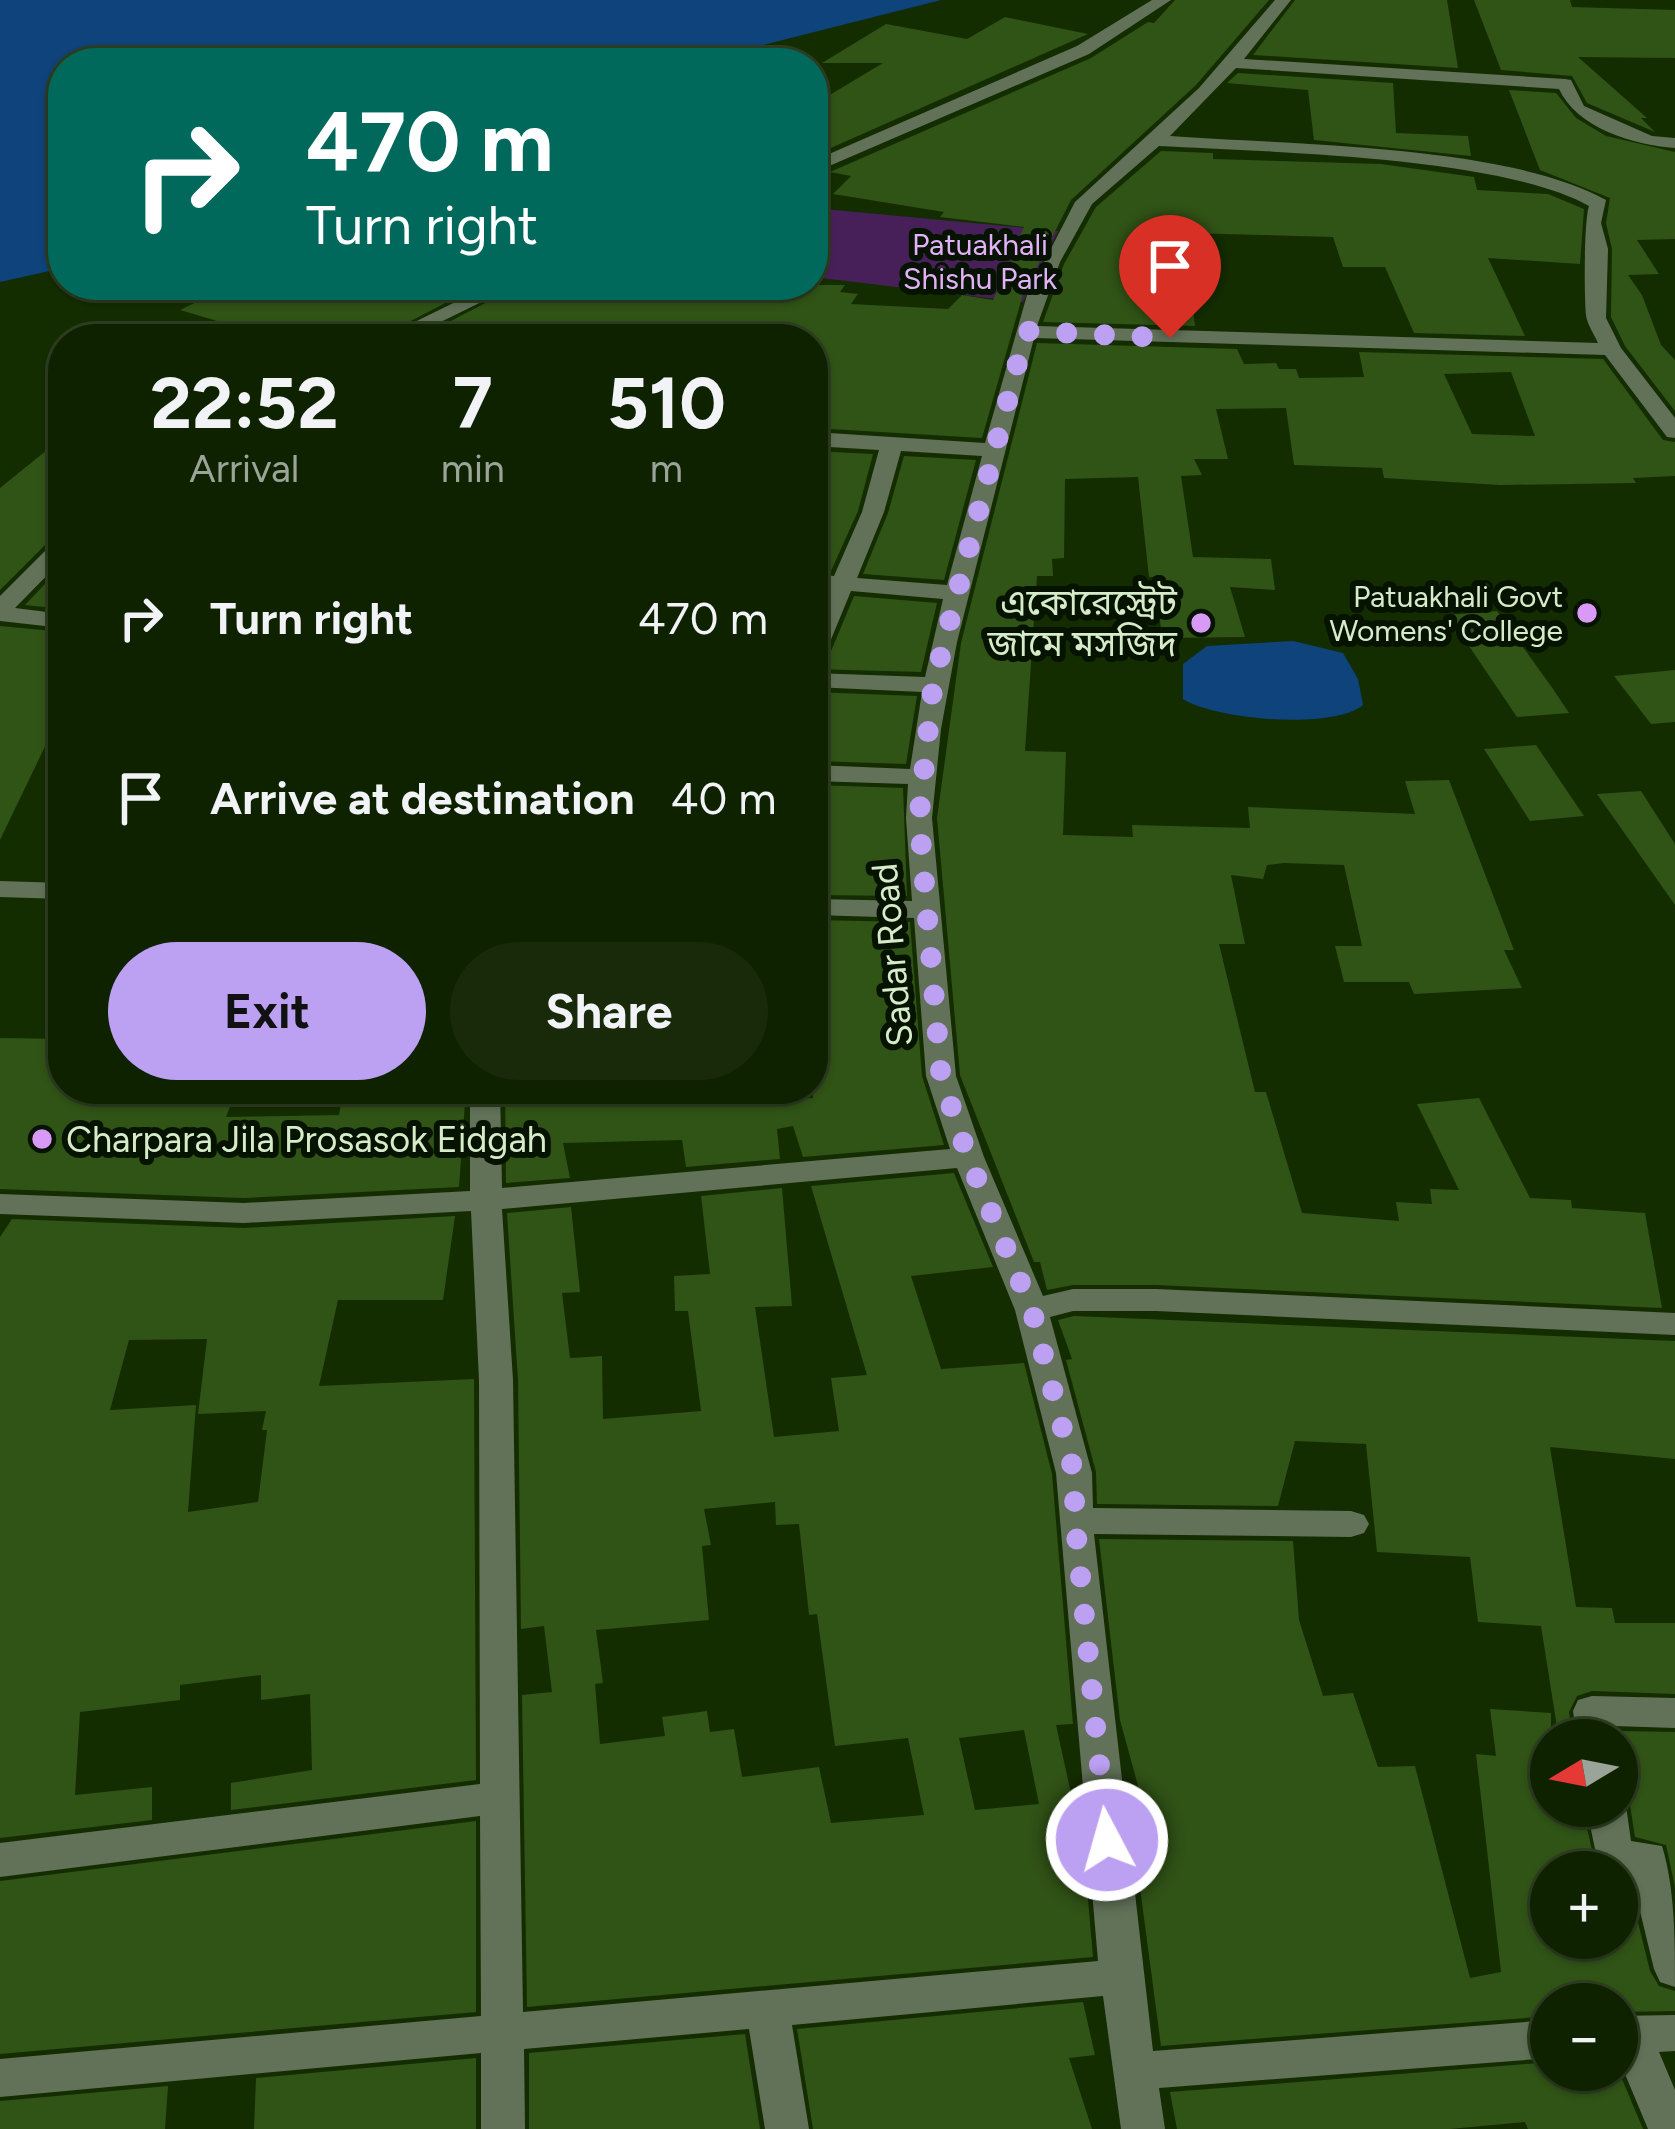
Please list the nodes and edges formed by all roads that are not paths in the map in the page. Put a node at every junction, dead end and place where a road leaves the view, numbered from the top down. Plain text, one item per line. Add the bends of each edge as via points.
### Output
1 (1163, 0) edge
2 (1283, 0) edge
3 (1229, 63) junction
4 (1156, 140) junction
5 (1675, 143) edge
6 (828, 161) edge
7 (474, 300) edge
8 (422, 324) edge
9 (1026, 331) junction
10 (1611, 349) junction
11 (1675, 392) edge
12 (1642, 393) junction
13 (1675, 432) edge
14 (828, 440) edge
15 (892, 442) junction
16 (994, 451) junction
17 (48, 562) edge
18 (828, 582) edge
19 (845, 583) junction
20 (957, 593) junction
21 (0, 612) edge
22 (48, 619) edge
23 (828, 621) edge
24 (828, 681) edge
25 (933, 685) junction
26 (828, 774) edge
27 (921, 777) junction
28 (0, 889) edge
29 (48, 891) edge
30 (828, 907) edge
31 (926, 910) junction
32 (485, 1104) edge
33 (968, 1157) junction
34 (486, 1200) junction
35 (0, 1204) edge
36 (1032, 1310) junction
37 (1675, 1324) edge
38 (1075, 1521) junction
39 (1351, 1524) dead end
40 (1675, 1713) edge
41 (1593, 1719) edge
42 (499, 1798) junction
43 (1609, 1827) edge
44 (0, 1860) edge
45 (1675, 1969) edge
46 (1121, 1977) junction
47 (768, 2011) junction
48 (1675, 2033) edge
49 (1638, 2034) edge
50 (501, 2036) junction
51 (1530, 2041) edge
52 (1638, 2064) edge
53 (1137, 2072) junction
54 (0, 2078) edge
55 (503, 2129) edge
56 (788, 2129) edge
57 (1143, 2129) edge
58 (1670, 2129) edge

1 - 6 street via 1083,50
2 - 3 street, Sadar Road
3 - 4 street, Sadar Road
3 - 5 street via 1565,84 1577,109 1649,141
4 - 9 street, Sadar Road via 1086,199
4 - 10 street via 1452,164 1593,197 1596,318
7 - 8 street
9 - 10 street
9 - 16 street, Sadar Road
10 - 12 street
11 - 12 street
12 - 13 street
14 - 15 street
15 - 16 street
15 - 19 street
16 - 20 street, Sadar Road
17 - 21 street
18 - 19 street
19 - 20 street
19 - 23 street
20 - 25 street, Sadar Road
21 - 22 street
24 - 25 street
25 - 27 street, Sadar Road
26 - 27 street
27 - 31 street, Sadar Road
28 - 29 street
30 - 31 street
31 - 33 street, Sadar Road via 941,1076
32 - 34 street
33 - 34 street
33 - 36 street, Sadar Road
34 - 35 street via 244,1213
34 - 42 street via 496,1379
36 - 37 street via 1073,1300 1156,1300
36 - 38 street, Sadar Road via 1074,1473
38 - 39 street
38 - 46 street, Sadar Road
40 - 41 street via 1592,1711
42 - 44 street
42 - 50 street
43 - 45 street via 1613,1856 1648,1858
46 - 47 street
46 - 53 street, Sadar Road
47 - 50 street
47 - 56 street
48 - 49 street
50 - 54 street
50 - 55 street
51 - 53 street
52 - 58 street
53 - 57 street, Sadar Road

